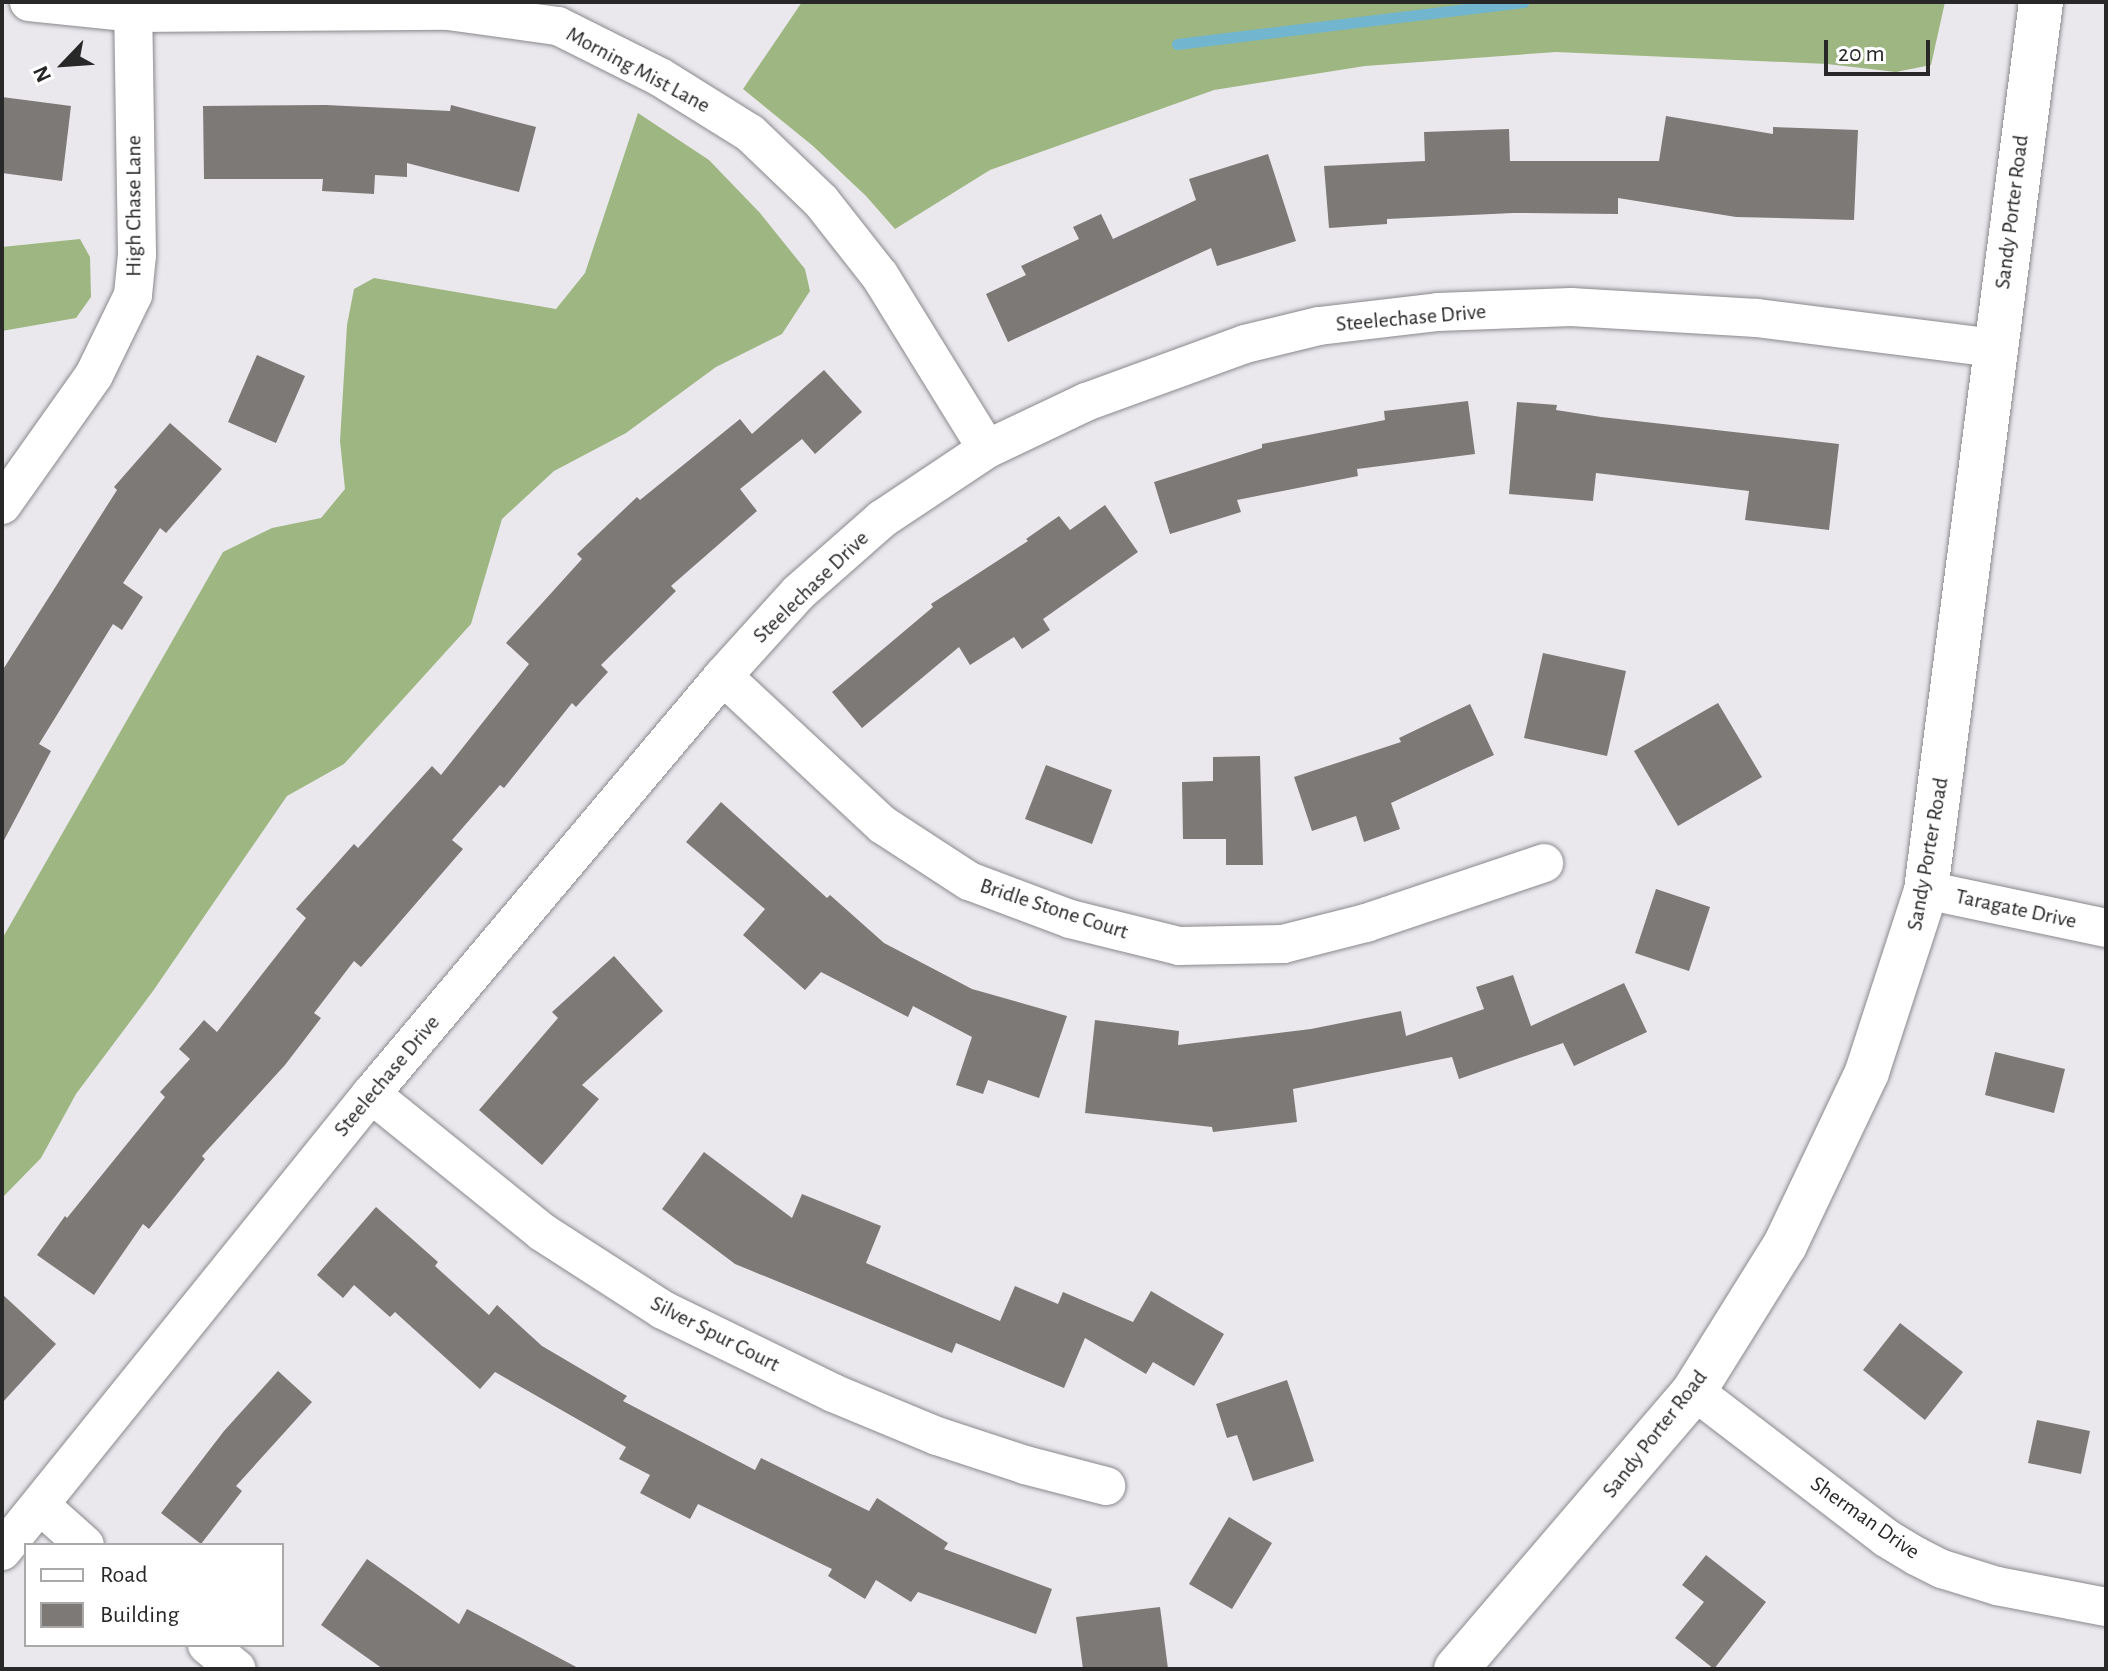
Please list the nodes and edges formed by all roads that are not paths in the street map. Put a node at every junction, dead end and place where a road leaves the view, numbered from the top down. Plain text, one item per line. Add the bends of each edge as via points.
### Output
1 (29, 2) edge
2 (2041, 2) edge
3 (133, 13) junction
4 (1996, 348) junction
5 (987, 449) junction
6 (2, 505) edge
7 (723, 676) junction
8 (1544, 863) dead end
9 (1926, 890) junction
10 (2106, 928) edge
11 (371, 1094) junction
12 (1694, 1391) junction
13 (1106, 1486) dead end
14 (40, 1505) junction
15 (83, 1543) edge
16 (2, 1551) edge
17 (2106, 1607) edge
18 (210, 1647) edge
19 (237, 1669) edge
20 (1456, 1669) edge

1 - 3 street, Morning Mist Lane
2 - 4 street, Sandy Porter Road
3 - 5 street, Morning Mist Lane via 448,11 558,26 660,77 750,133 821,201 880,276
3 - 6 street, High Chase Lane via 133,295 94,375
4 - 5 street, Steelechase Drive via 1742,317 1571,307 1438,312 1319,326 1245,344 1086,402
4 - 9 street, Sandy Porter Road
5 - 7 street, Steelechase Drive via 882,519 798,593
7 - 8 street, Bridle Stone Court via 883,825 969,881 1070,919 1179,946 1283,944 1366,923
7 - 11 street, Steelechase Drive
9 - 10 street, Taragate Drive
9 - 12 street, Sandy Porter Road via 1867,1072 1826,1164 1785,1245
11 - 13 street, Silver Spur Court via 542,1232 663,1310 833,1393 937,1436
11 - 14 street, Steelechase Drive
12 - 17 street, Sherman Drive via 1916,1556 1997,1586
12 - 20 street, Sandy Porter Road
14 - 15 street
14 - 16 street, Steelechase Drive
18 - 19 street

